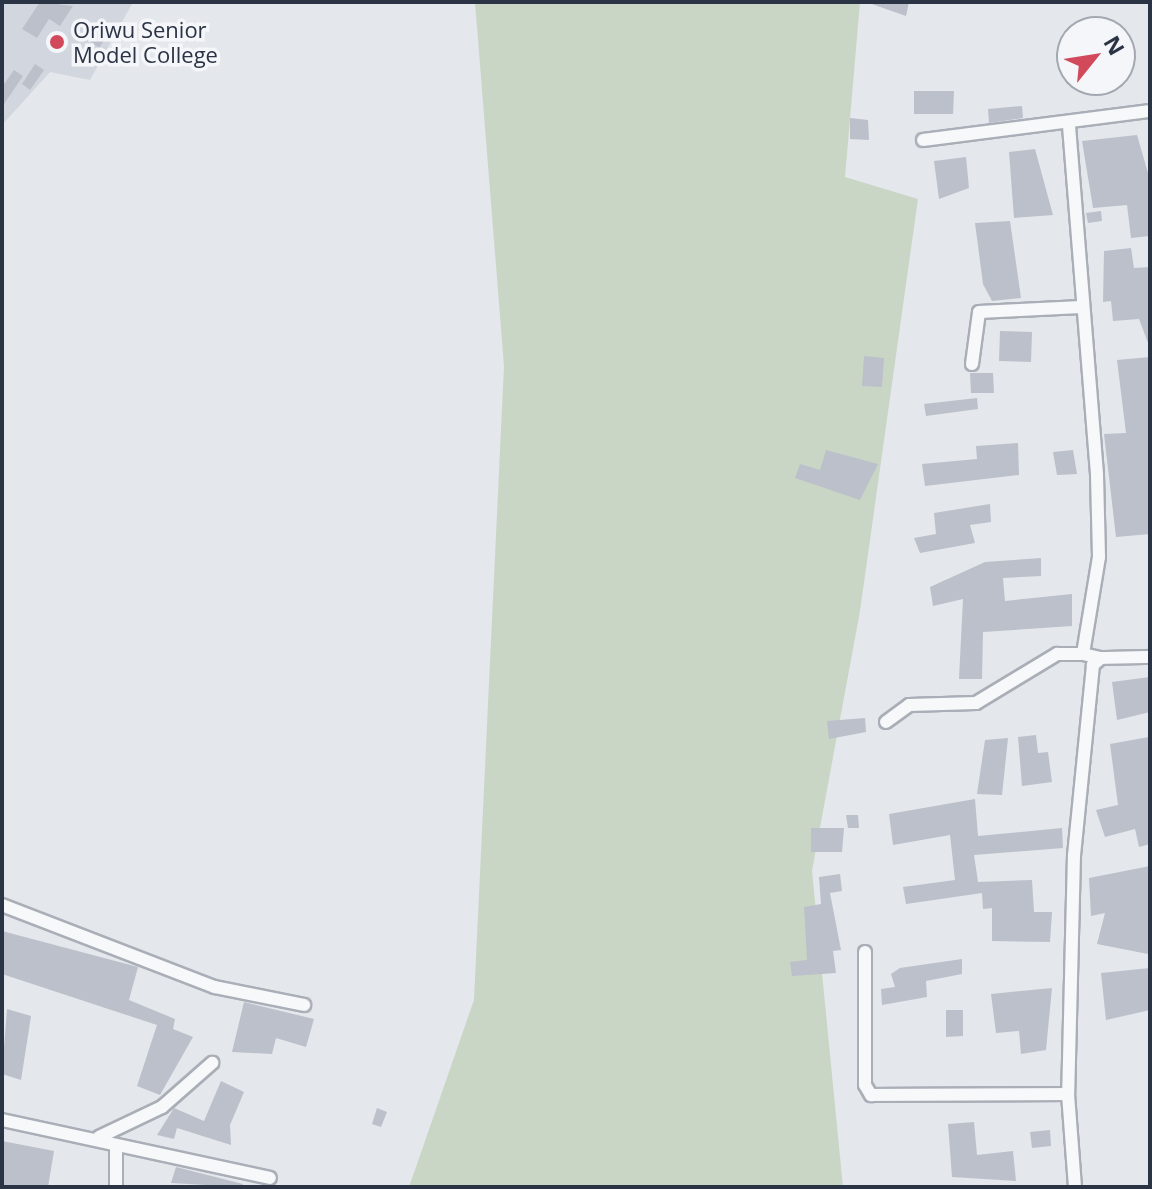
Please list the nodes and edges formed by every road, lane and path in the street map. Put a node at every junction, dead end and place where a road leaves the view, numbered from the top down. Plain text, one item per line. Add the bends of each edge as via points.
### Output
1 (1150, 111) edge
2 (1069, 126) junction
3 (923, 140) dead end
4 (1081, 307) junction
5 (972, 364) dead end
6 (1083, 654) junction
7 (1150, 657) edge
8 (1101, 658) junction
9 (886, 722) dead end
10 (2, 905) edge
11 (865, 952) dead end
12 (304, 1005) dead end
13 (212, 1063) dead end
14 (1068, 1094) junction
15 (2, 1120) edge
16 (99, 1137) junction
17 (116, 1148) junction
18 (270, 1178) dead end
19 (116, 1187) edge
20 (1075, 1187) edge

1 - 2 street
2 - 3 street
2 - 4 street
4 - 5 street via 979,312
4 - 6 street via 1099,557
6 - 8 street
6 - 9 street via 1057,654 976,703 909,705
7 - 8 street
8 - 14 street via 1093,665 1074,855
10 - 12 street via 215,987
11 - 14 street via 871,1095
13 - 16 street via 162,1107
14 - 20 street
15 - 16 street
16 - 17 street
17 - 18 street
17 - 19 street

